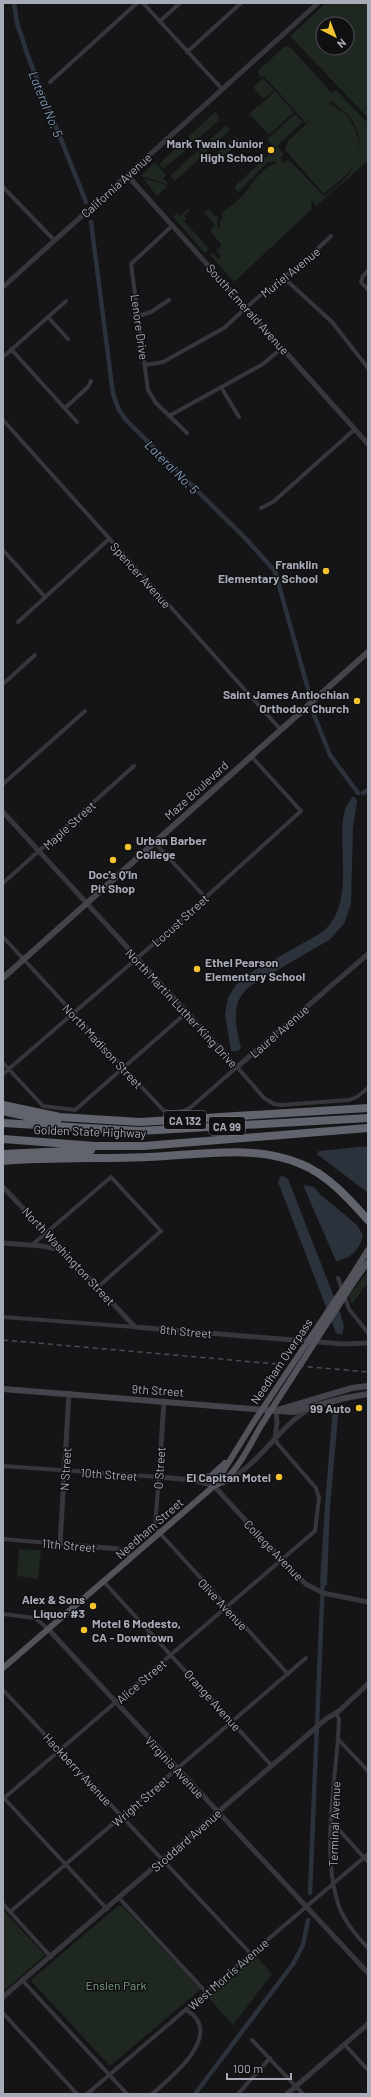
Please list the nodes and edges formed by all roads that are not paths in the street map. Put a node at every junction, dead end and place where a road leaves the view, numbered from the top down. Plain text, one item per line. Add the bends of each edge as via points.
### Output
1 (137, 3) edge
2 (144, 3) edge
3 (180, 3) edge
4 (241, 3) edge
5 (318, 3) edge
6 (160, 21) junction
7 (187, 52) junction
8 (50, 82) dead end
9 (222, 89) junction
10 (127, 175) junction
11 (3, 187) edge
12 (173, 225) junction
13 (331, 236) dead end
14 (54, 240) junction
15 (368, 271) edge
16 (284, 278) junction
17 (3, 287) edge
18 (368, 290) edge
19 (169, 300) dead end
20 (66, 301) dead end
21 (247, 308) junction
22 (138, 316) junction
23 (48, 317) junction
24 (68, 339) dead end
25 (283, 347) junction
26 (12, 349) junction
27 (3, 357) edge
28 (145, 365) junction
29 (368, 368) edge
30 (91, 380) dead end
31 (221, 387) junction
32 (65, 408) junction
33 (169, 416) junction
34 (239, 417) dead end
35 (3, 420) edge
36 (77, 422) dead end
37 (355, 430) junction
38 (187, 433) dead end
39 (366, 437) edge
40 (368, 444) edge
41 (261, 508) dead end
42 (109, 539) junction
43 (3, 550) edge
44 (45, 597) junction
45 (18, 622) dead end
46 (368, 652) edge
47 (35, 655) dead end
48 (3, 684) edge
49 (84, 711) dead end
50 (280, 730) junction
51 (251, 756) junction
52 (134, 766) dead end
53 (3, 784) edge
54 (3, 812) edge
55 (154, 842) junction
56 (39, 852) junction
57 (3, 883) edge
58 (205, 897) junction
59 (86, 904) junction
60 (3, 937) edge
61 (368, 954) edge
62 (136, 959) junction
63 (23, 960) junction
64 (3, 978) edge
65 (186, 1013) junction
66 (73, 1014) junction
67 (3, 1063) edge
68 (237, 1067) junction
69 (124, 1068) junction
70 (9, 1069) junction
71 (3, 1074) edge
72 (368, 1088) edge
73 (3, 1105) edge
74 (190, 1108) joint
75 (368, 1108) edge
76 (3, 1111) edge
77 (368, 1118) edge
78 (3, 1124) edge
79 (368, 1128) edge
80 (87, 1129) junction
81 (358, 1129) junction
82 (368, 1132) edge
83 (3, 1140) edge
84 (197, 1143) junction
85 (3, 1154) edge
86 (3, 1161) edge
87 (3, 1187) edge
88 (368, 1220) edge
89 (46, 1232) junction
90 (3, 1243) edge
91 (32, 1245) junction
92 (63, 1250) junction
93 (368, 1250) edge
94 (367, 1264) edge
95 (338, 1278) dead end
96 (98, 1287) junction
97 (3, 1317) edge
98 (135, 1326) junction
99 (368, 1333) edge
100 (368, 1343) edge
101 (368, 1386) edge
102 (3, 1389) edge
103 (69, 1393) junction
104 (368, 1394) edge
105 (164, 1401) junction
106 (310, 1408) junction
107 (276, 1411) junction
108 (275, 1438) junction
109 (242, 1441) junction
110 (3, 1466) edge
111 (65, 1471) junction
112 (159, 1477) junction
113 (193, 1480) junction
114 (216, 1486) junction
115 (160, 1534) junction
116 (3, 1539) edge
117 (60, 1544) junction
118 (132, 1558) junction
119 (282, 1560) junction
120 (104, 1582) junction
121 (368, 1602) edge
122 (227, 1608) junction
123 (3, 1614) edge
124 (48, 1629) junction
125 (171, 1655) junction
126 (306, 1658) dead end
127 (3, 1668) edge
128 (288, 1674) junction
129 (368, 1684) edge
130 (3, 1690) edge
131 (116, 1702) junction
132 (336, 1714) junction
133 (232, 1722) junction
134 (338, 1739) junction
135 (60, 1750) junction
136 (272, 1766) junction
137 (177, 1769) junction
138 (368, 1771) edge
139 (3, 1798) edge
140 (218, 1813) junction
141 (121, 1816) junction
142 (332, 1822) junction
143 (368, 1854) edge
144 (364, 1858) junction
145 (163, 1860) junction
146 (368, 1862) edge
147 (66, 1864) junction
148 (334, 1883) junction
149 (119, 1898) junction
150 (3, 1904) edge
151 (306, 1907) junction
152 (107, 1909) junction
153 (10, 1912) junction
154 (368, 1948) edge
155 (251, 1954) junction
156 (51, 1957) junction
157 (368, 1973) edge
158 (23, 1981) junction
159 (206, 1992) junction
160 (3, 1997) edge
161 (186, 2010) junction
162 (3, 2013) edge
163 (368, 2024) edge
164 (252, 2040) dead end
165 (345, 2045) junction
166 (270, 2058) junction
167 (368, 2070) edge
168 (110, 2075) junction
169 (296, 2086) junction
170 (77, 2094) edge
171 (87, 2094) edge
172 (127, 2094) edge
173 (152, 2094) edge
174 (238, 2094) edge
175 (286, 2094) edge
176 (303, 2094) edge

1 - 8 street
2 - 6 street
3 - 6 street
4 - 7 street
5 - 9 street, California Avenue
6 - 7 street
7 - 9 street
9 - 10 street, California Avenue
10 - 12 street, South Emerald Avenue
10 - 14 street, California Avenue
11 - 14 street
12 - 21 street, South Emerald Avenue
12 - 22 street, Lenore Drive via 131,264
13 - 16 street, Muriel Avenue
14 - 17 street, California Avenue
15 - 18 street via 361,282
16 - 21 street, Muriel Avenue
16 - 29 street via 332,322
19 - 22 street via 151,312
20 - 23 street
21 - 25 street, South Emerald Avenue
21 - 28 street, Muriel Avenue via 217,332 163,362
22 - 28 street, Lenore Drive
23 - 24 street
23 - 26 street
25 - 31 street via 263,364
25 - 37 street, South Emerald Avenue
26 - 27 street
26 - 32 street
28 - 33 street, Lenore Drive via 148,390
30 - 32 street via 88,387
31 - 33 street
31 - 34 street
32 - 36 street
33 - 38 street, Lenore Drive
35 - 42 street, Spencer Avenue
37 - 39 street, South Emerald Avenue
37 - 41 street via 273,502
39 - 40 street, South Emerald Avenue
42 - 44 street
42 - 50 street, Spencer Avenue
43 - 44 street
44 - 45 street
46 - 50 main road, Maze Boulevard
47 - 48 street
49 - 53 street
50 - 51 main road, Maze Boulevard
51 - 55 main road, Maze Boulevard
51 - 58 street, Locust Street via 301,811
52 - 56 street, Maple Street
54 - 56 street, North Martin Luther King Drive
55 - 58 street
55 - 59 main road, Maze Boulevard
56 - 57 street, Maple Street
56 - 59 street, North Martin Luther King Drive
58 - 62 street, Locust Street
59 - 62 street, North Martin Luther King Drive
59 - 63 main road, Maze Boulevard
60 - 63 street, North Madison Street
61 - 68 street, Laurel Avenue
62 - 65 street, North Martin Luther King Drive
62 - 66 street, Locust Street
63 - 64 main road, Maze Boulevard
63 - 66 street, North Madison Street
65 - 68 street, North Martin Luther King Drive
65 - 69 street
66 - 69 street, North Madison Street
66 - 70 street, Locust Street
67 - 70 street
68 - 72 street, North Martin Luther King Drive via 267,1100 281,1105 349,1100
68 - 74 street, Laurel Avenue
69 - 70 street via 74,1110 43,1106
69 - 74 street, North Madison Street via 163,1110 168,1113
70 - 71 street, Locust Street
73 - 75 highway, CA 132 via 60,1117 140,1122
76 - 80 highway
77 - 80 highway, Golden State Highway / CA 99 via 138,1131
78 - 80 highway, Golden State Highway / CA 99
79 - 81 highway, Golden State Highway / CA 99
81 - 82 highway
81 - 84 highway, Golden State Highway / CA 99
83 - 84 highway, Golden State Highway / CA 99 via 123,1146
84 - 85 highway via 157,1150
86 - 88 highway via 54,1157 268,1153 315,1170 342,1192
87 - 89 street, North Washington Street
89 - 91 street
89 - 92 street, North Washington Street
89 - 96 street via 112,1177 161,1231
90 - 91 street
91 - 92 street
92 - 96 street, North Washington Street
93 - 109 main road, Needham Overpass, bridge
94 - 114 main road, Needham Overpass, bridge via 234,1469
95 - 99 street via 350,1310
96 - 98 street, North Washington Street
97 - 98 street, 8th Street
98 - 100 street, 8th Street via 342,1344
101 - 107 main road via 352,1388
102 - 103 main road, 9th Street
103 - 105 main road, 9th Street
103 - 111 street, N Street
104 - 106 main road, 9th Street
105 - 107 main road, 9th Street
105 - 112 street, O Street
106 - 107 main road, 9th Street via 292,1412
106 - 108 street, Needham Street via 297,1416
107 - 108 street
108 - 114 street, Needham Street via 236,1475
108 - 119 street, Alice Street via 316,1488 319,1498 315,1531
109 - 113 main road via 214,1474 204,1479
109 - 114 main road, Needham Overpass
110 - 111 street, 10th Street
111 - 112 street, 10th Street
111 - 117 street, N Street
112 - 113 street, 10th Street
112 - 115 street, O Street via 155,1526
113 - 114 street, 10th Street
114 - 115 main road, Needham Street
114 - 119 street, College Avenue
115 - 118 main road, Needham Street
115 - 122 street, Olive Avenue
116 - 117 street, 11th Street
117 - 118 street, 11th Street via 119,1549
118 - 120 main road, Needham Street
119 - 121 street, College Avenue via 302,1581 318,1591
119 - 122 street, Alice Street
120 - 124 main road, Needham Street
120 - 125 street, Orange Avenue
122 - 125 street, Alice Street
122 - 128 street, Olive Avenue
123 - 124 street via 35,1618
124 - 127 main road, Needham Street
124 - 131 street, Virginia Avenue
125 - 131 street, Alice Street
125 - 133 street, Orange Avenue
126 - 128 street, Wright Street
128 - 133 street, Wright Street
129 - 132 street, Stoddard Avenue
130 - 135 street, Hackberry Avenue
131 - 135 street, Alice Street
131 - 137 street, Virginia Avenue
132 - 134 street, Terminal Avenue via 339,1719
132 - 136 street, Stoddard Avenue
133 - 136 street, Orange Avenue
133 - 137 street, Wright Street
134 - 138 street
134 - 142 street, Terminal Avenue
135 - 139 street, Alice Street
135 - 141 street, Hackberry Avenue
136 - 140 street, Stoddard Avenue
137 - 140 street, Virginia Avenue
137 - 141 street, Wright Street
139 - 147 street
140 - 145 street, Stoddard Avenue
140 - 151 street, Virginia Avenue
141 - 145 street, Hackberry Avenue
141 - 147 street, Wright Street
142 - 144 street
142 - 148 street, Terminal Avenue via 330,1861
143 - 144 street, West Morris Avenue
144 - 146 street
144 - 148 street, West Morris Avenue
145 - 149 street, Stoddard Avenue
145 - 155 street, Hackberry Avenue
147 - 152 street
147 - 153 street, Wright Street
148 - 151 street, West Morris Avenue
148 - 154 street, Terminal Avenue via 337,1901 354,1931
149 - 152 street, Stoddard Avenue
149 - 159 street
150 - 153 street
151 - 155 street, West Morris Avenue
151 - 157 street, Virginia Avenue
152 - 156 street, Stoddard Avenue
153 - 156 street
155 - 159 street, West Morris Avenue
156 - 158 street, Stoddard Avenue
158 - 160 street, Stoddard Avenue
158 - 168 street
159 - 161 street, West Morris Avenue
161 - 168 street, West Morris Avenue
161 - 173 street via 198,2020 201,2029 199,2038 180,2069
162 - 170 street
163 - 165 street
164 - 166 street
165 - 167 street
165 - 169 street
166 - 169 street
166 - 174 street
168 - 171 street, West Morris Avenue
168 - 172 street
169 - 175 street
169 - 176 street

